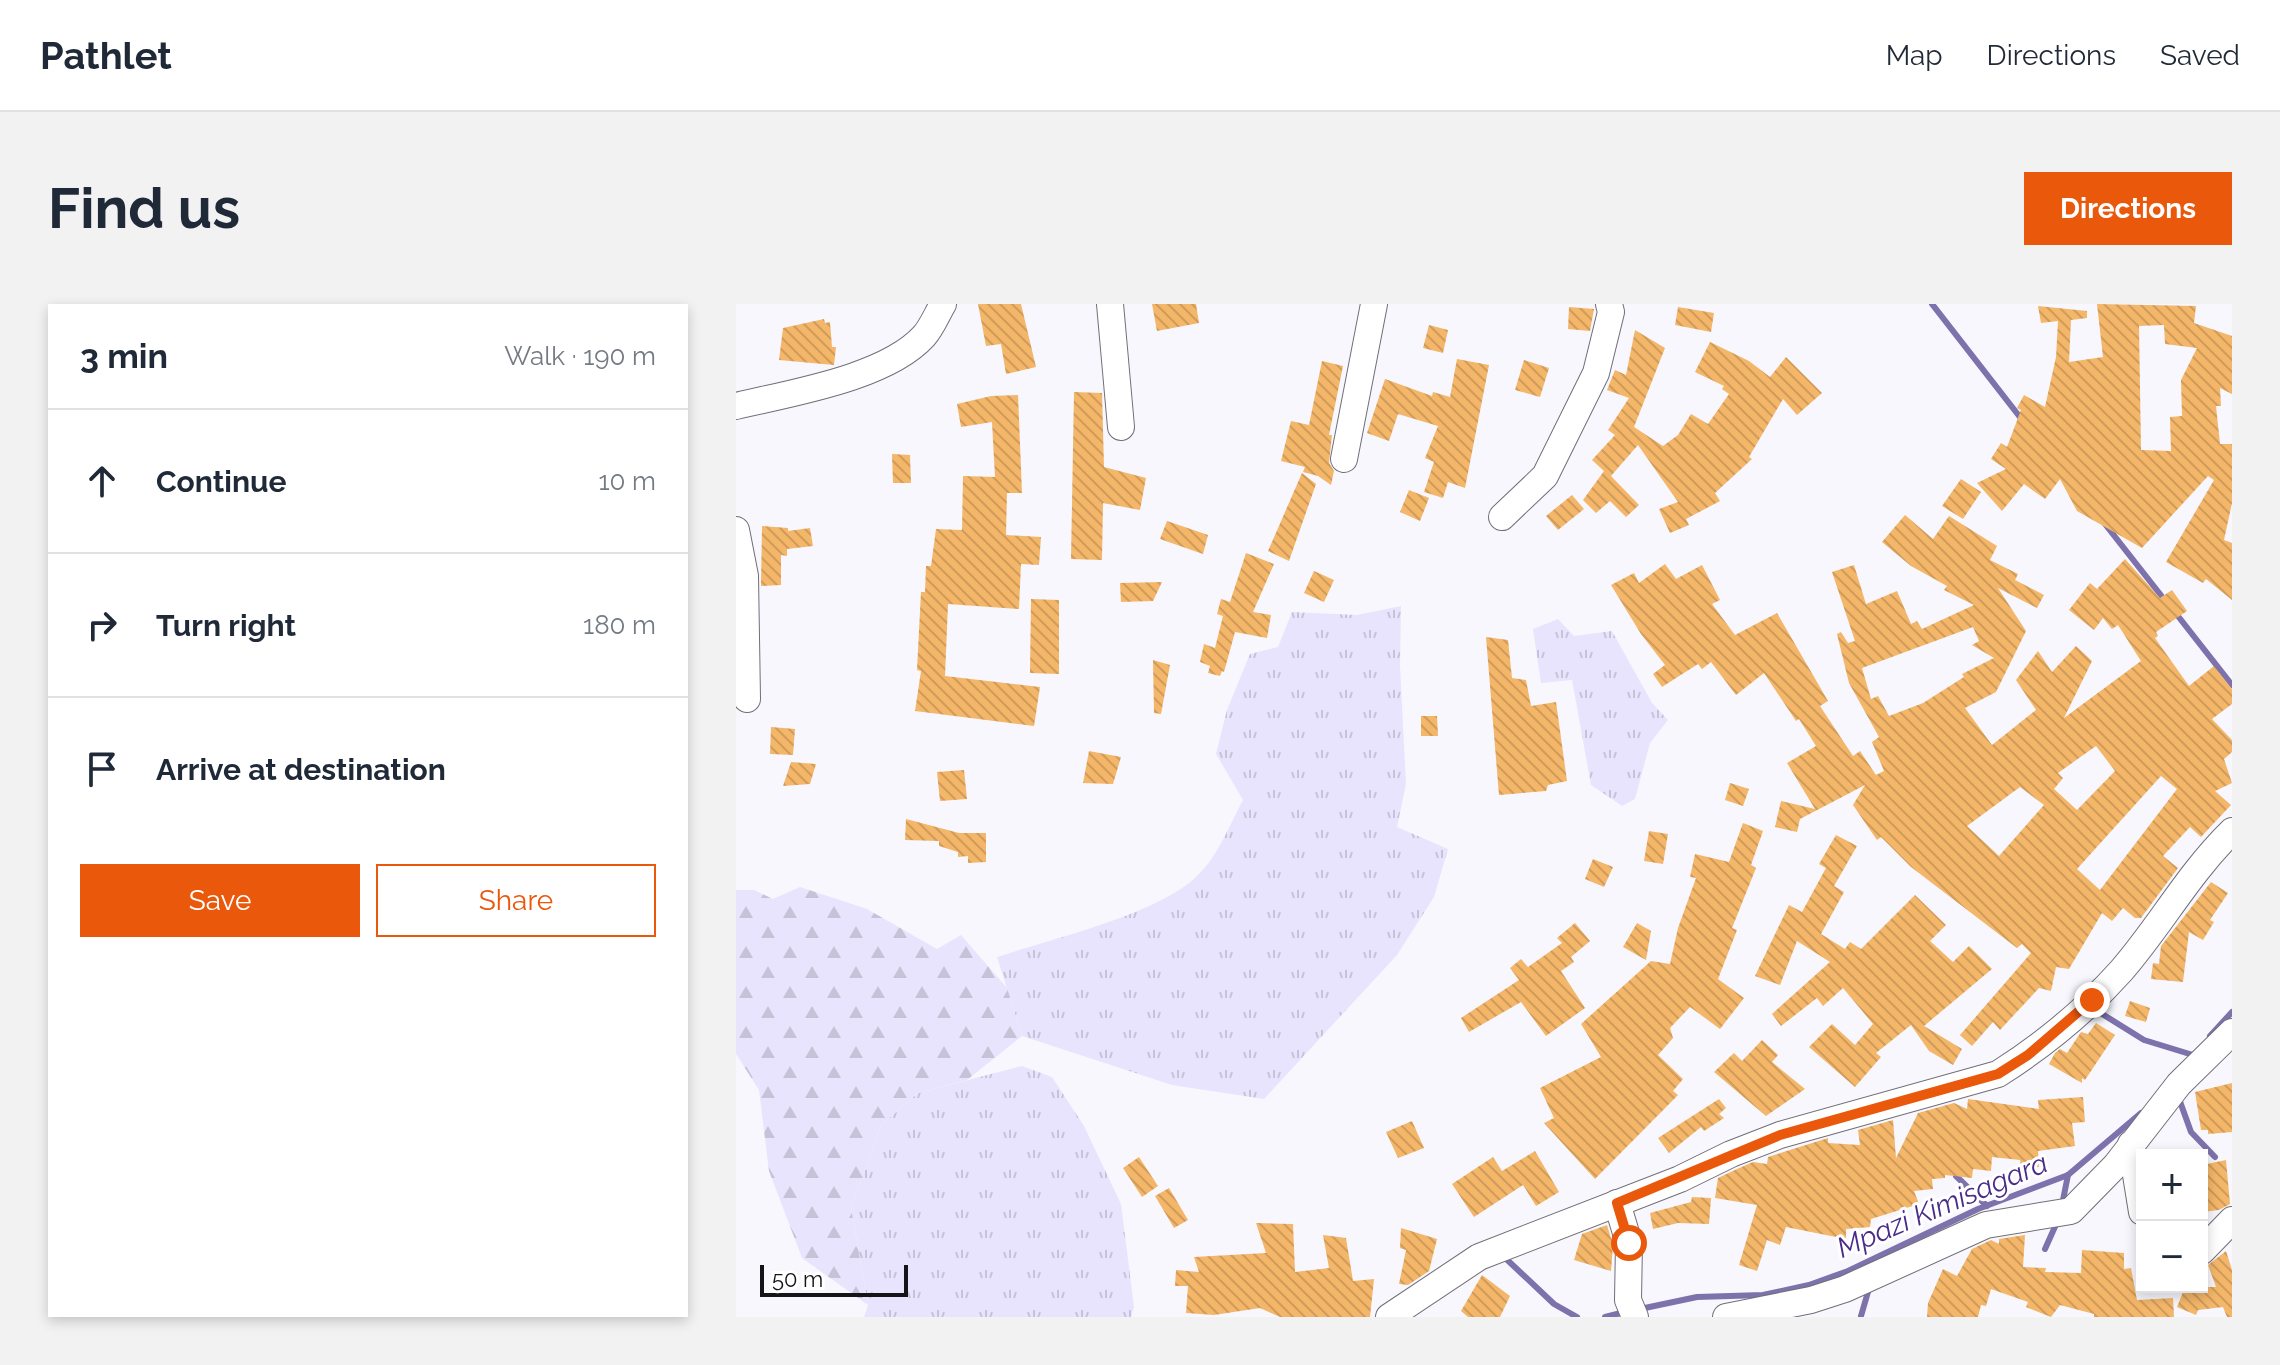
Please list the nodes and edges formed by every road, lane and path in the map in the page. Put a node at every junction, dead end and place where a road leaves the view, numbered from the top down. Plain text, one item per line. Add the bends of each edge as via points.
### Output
1 (943, 304) edge
2 (1110, 304) edge
3 (1374, 304) edge
4 (1609, 304) edge
5 (736, 406) edge
6 (1121, 427) dead end
7 (1344, 459) dead end
8 (1502, 517) dead end
9 (736, 530) edge
10 (747, 699) dead end
11 (2232, 831) edge
12 (2232, 1032) edge
13 (2131, 1144) junction
14 (2136, 1175) edge
15 (1617, 1203) junction
16 (2232, 1220) edge
17 (2208, 1245) edge
18 (1389, 1317) edge
19 (1635, 1317) edge
20 (1726, 1317) edge

1 - 5 street via 924,336 885,363
2 - 6 street
3 - 7 street
4 - 8 street via 1596,373 1545,476
9 - 10 street via 745,576
11 - 15 street via 2199,863 2121,971 2028,1055 1998,1074 1780,1135
12 - 13 street via 2179,1084
13 - 14 street
13 - 20 street via 2071,1211 1986,1225 1845,1289
15 - 18 street via 1479,1257
15 - 19 street via 1629,1243 1628,1300
16 - 17 street

